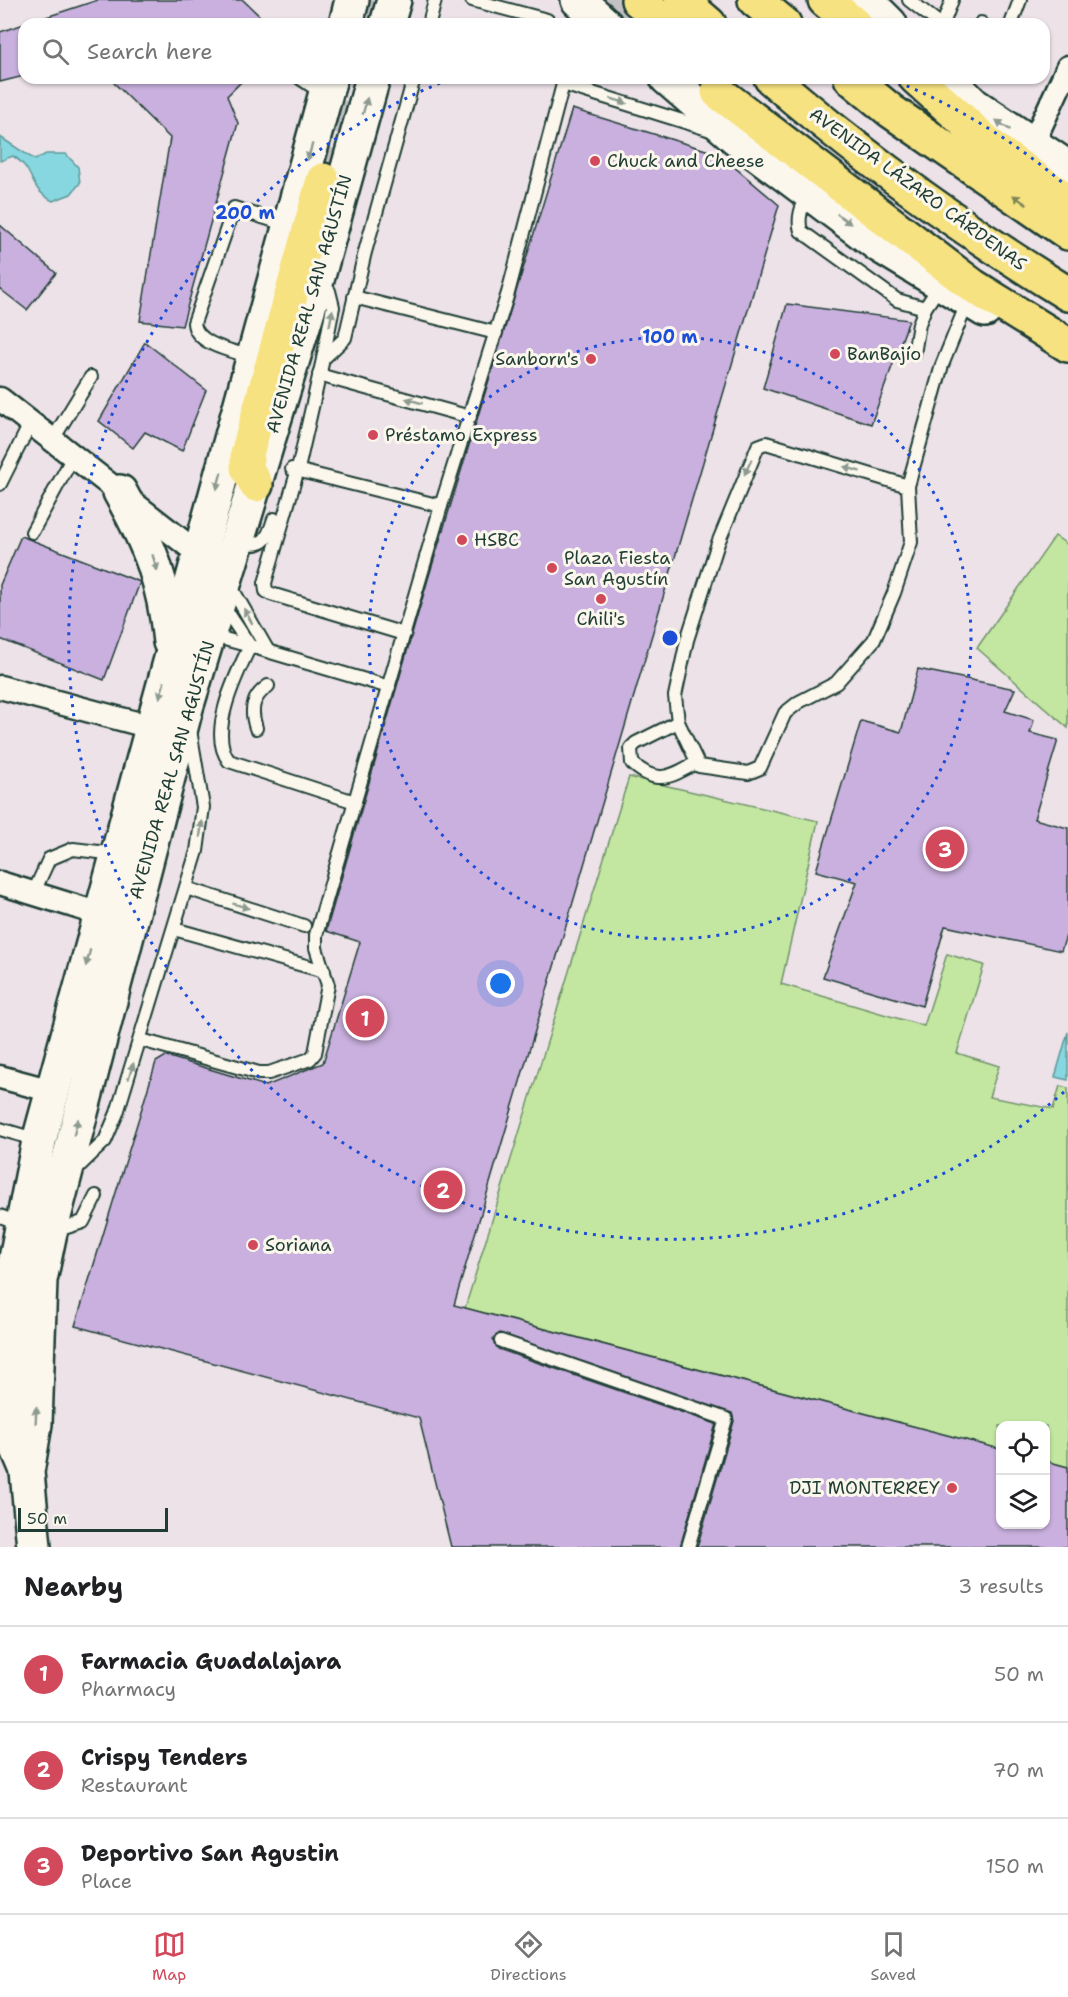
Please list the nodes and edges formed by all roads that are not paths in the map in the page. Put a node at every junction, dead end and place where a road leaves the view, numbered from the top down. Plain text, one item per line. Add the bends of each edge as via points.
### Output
1 (352, 0) edge
2 (394, 0) edge
3 (435, 0) edge
4 (472, 0) edge
5 (638, 0) edge
6 (681, 0) edge
7 (755, 0) edge
8 (825, 0) edge
9 (866, 0) edge
10 (909, 0) edge
11 (952, 0) edge
12 (1020, 0) edge
13 (348, 18) edge
14 (389, 18) edge
15 (430, 18) edge
16 (540, 18) edge
17 (660, 18) edge
18 (702, 18) edge
19 (777, 18) edge
20 (847, 18) edge
21 (884, 18) edge
22 (933, 18) edge
23 (944, 18) edge
24 (1013, 18) edge
25 (1068, 67) edge
26 (319, 84) edge
27 (371, 84) edge
28 (412, 84) edge
29 (561, 84) edge
30 (571, 84) edge
31 (674, 84) edge
32 (858, 84) edge
33 (923, 84) edge
34 (944, 84) edge
35 (954, 84) edge
36 (727, 85) edge
37 (767, 89) edge
38 (969, 95) edge
39 (735, 137) junction
40 (1032, 145) junction
41 (1068, 168) edge
42 (323, 180) tunnel mouth
43 (1068, 201) edge
44 (289, 225) junction
45 (1068, 234) edge
46 (315, 287) junction
47 (1068, 294) edge
48 (933, 296) junction
49 (354, 297) junction
50 (969, 300) junction
51 (496, 333) junction
52 (1066, 347) edge
53 (914, 354) dead end
54 (253, 358) junction
55 (323, 359) junction
56 (319, 375) junction
57 (92, 377) dead end
58 (0, 399) edge
59 (470, 417) junction
60 (31, 422) junction
61 (52, 439) junction
62 (74, 455) junction
63 (297, 470) junction
64 (0, 484) edge
65 (256, 485) junction
66 (908, 486) junction
67 (120, 492) junction
68 (441, 506) junction
69 (32, 532) dead end
70 (217, 541) junction
71 (199, 619) junction
72 (404, 634) junction
73 (250, 646) junction
74 (268, 651) junction
75 (268, 686) dead end
76 (0, 687) edge
77 (389, 687) junction
78 (186, 708) junction
79 (678, 722) junction
80 (151, 727) junction
81 (256, 728) dead end
82 (696, 763) junction
83 (355, 802) junction
84 (116, 854) junction
85 (0, 883) edge
86 (186, 888) junction
87 (33, 894) junction
88 (100, 914) junction
89 (304, 926) dead end
90 (174, 928) junction
91 (324, 971) junction
92 (141, 1040) junction
93 (0, 1077) edge
94 (52, 1091) junction
95 (0, 1129) edge
96 (39, 1141) junction
97 (61, 1184) junction
98 (96, 1196) dead end
99 (24, 1224) edge
100 (6, 1277) edge
101 (501, 1341) dead end
102 (18, 1381) edge
103 (34, 1547) edge
104 (688, 1547) edge

1 - 13 main road
2 - 14 main road
3 - 15 lane
4 - 16 lane
5 - 17 main road
6 - 18 main road
7 - 19 main road
8 - 20 main road
9 - 21 main road
10 - 22 lane
11 - 23 lane
12 - 24 lane
25 - 40 street
26 -> 44 main road, AVENIDA REAL SAN AGUSTÍN
46 -> 27 main road, AVENIDA REAL SAN AGUSTÍN
28 - 49 lane
29 - 51 lane
30 -> 39 lane
31 - 39 main road
45 -> 32 main road
33 - 43 main road via 997,151
34 - 38 main road
35 - 38 main road
36 - 37 main road, AVENIDA LÁZARO CÁRDENAS
36 - 52 main road via 973,286
37 - 47 main road, AVENIDA LÁZARO CÁRDENAS
40 -> 38 main road
39 - 48 main road via 880,246
40 - 41 main road
42 - 65 main road via 248,454 247,468
44 - 54 main road, AVENIDA REAL SAN AGUSTÍN
44 - 54 lane via 234,208 194,323 196,330 212,344
55 -> 46 lane via 333,301 329,291
46 - 65 main road, AVENIDA REAL SAN AGUSTÍN
48 - 50 main road
48 - 53 lane via 919,324
49 - 51 lane
49 - 55 lane via 345,338
50 - 52 main road
50 - 66 lane via 942,365
51 - 59 lane
54 -> 70 main road, AVENIDA REAL SAN AGUSTÍN
55 - 56 lane
59 -> 56 lane
56 - 63 lane
57 - 61 lane
58 - 60 street
59 - 68 lane
60 - 61 street
60 - 64 lane
61 - 62 street
62 - 67 street
62 - 69 lane
63 - 68 lane
63 - 70 lane via 291,470 267,538 255,545
63 - 72 lane via 265,579 266,591
65 - 70 main road, AVENIDA REAL SAN AGUSTÍN
66 -> 79 lane via 763,443 758,446 738,490 687,640 675,696
66 - 82 lane via 911,542 874,640 836,683 785,713 760,768 748,773 702,768
67 - 70 street
67 -> 71 main road via 153,557 164,593
68 - 72 lane
70 - 71 main road, AVENIDA REAL SAN AGUSTÍN
70 - 71 main road, AVENIDA REAL SAN AGUSTÍN
71 - 73 lane
71 - 73 lane via 230,616
74 -> 71 lane
71 - 78 main road, AVENIDA REAL SAN AGUSTÍN
71 -> 80 main road, AVENIDA REAL SAN AGUSTÍN
72 - 77 lane
73 - 74 lane
73 - 83 lane via 223,718 219,742 223,753 229,761
74 - 77 lane
75 - 81 lane via 254,700 252,716
76 - 80 street
77 - 83 lane
86 -> 78 lane via 197,851 203,807
97 -> 78 main road, AVENIDA REAL SAN AGUSTÍN
79 - 82 lane
79 - 82 lane via 636,743 631,748 632,763 651,776 667,779
80 - 84 main road, AVENIDA REAL SAN AGUSTÍN
83 - 91 lane via 316,934
84 - 87 lane via 73,849 49,859
84 - 88 main road, AVENIDA REAL SAN AGUSTÍN
85 - 87 street
86 -> 89 lane
86 - 90 lane
87 - 88 street
88 -> 94 main road, AVENIDA REAL SAN AGUSTÍN
90 - 91 lane
90 - 92 lane
91 - 92 lane via 328,986 315,1053 310,1059 259,1073
97 -> 92 lane via 105,1141
93 - 94 street
94 - 96 main road, AVENIDA REAL SAN AGUSTÍN
95 - 96 lane
96 - 99 main road, AVENIDA REAL SAN AGUSTÍN
97 - 99 main road, AVENIDA REAL SAN AGUSTÍN
98 - 99 lane via 83,1222
99 - 100 main road, AVENIDA REAL SAN AGUSTÍN
99 - 102 main road, AVENIDA REAL SAN AGUSTÍN via 40,1280
100 - 102 main road, AVENIDA REAL SAN AGUSTÍN
101 - 104 lane via 726,1419
102 - 103 main road, AVENIDA REAL SAN AGUSTÍN via 15,1442 27,1473

